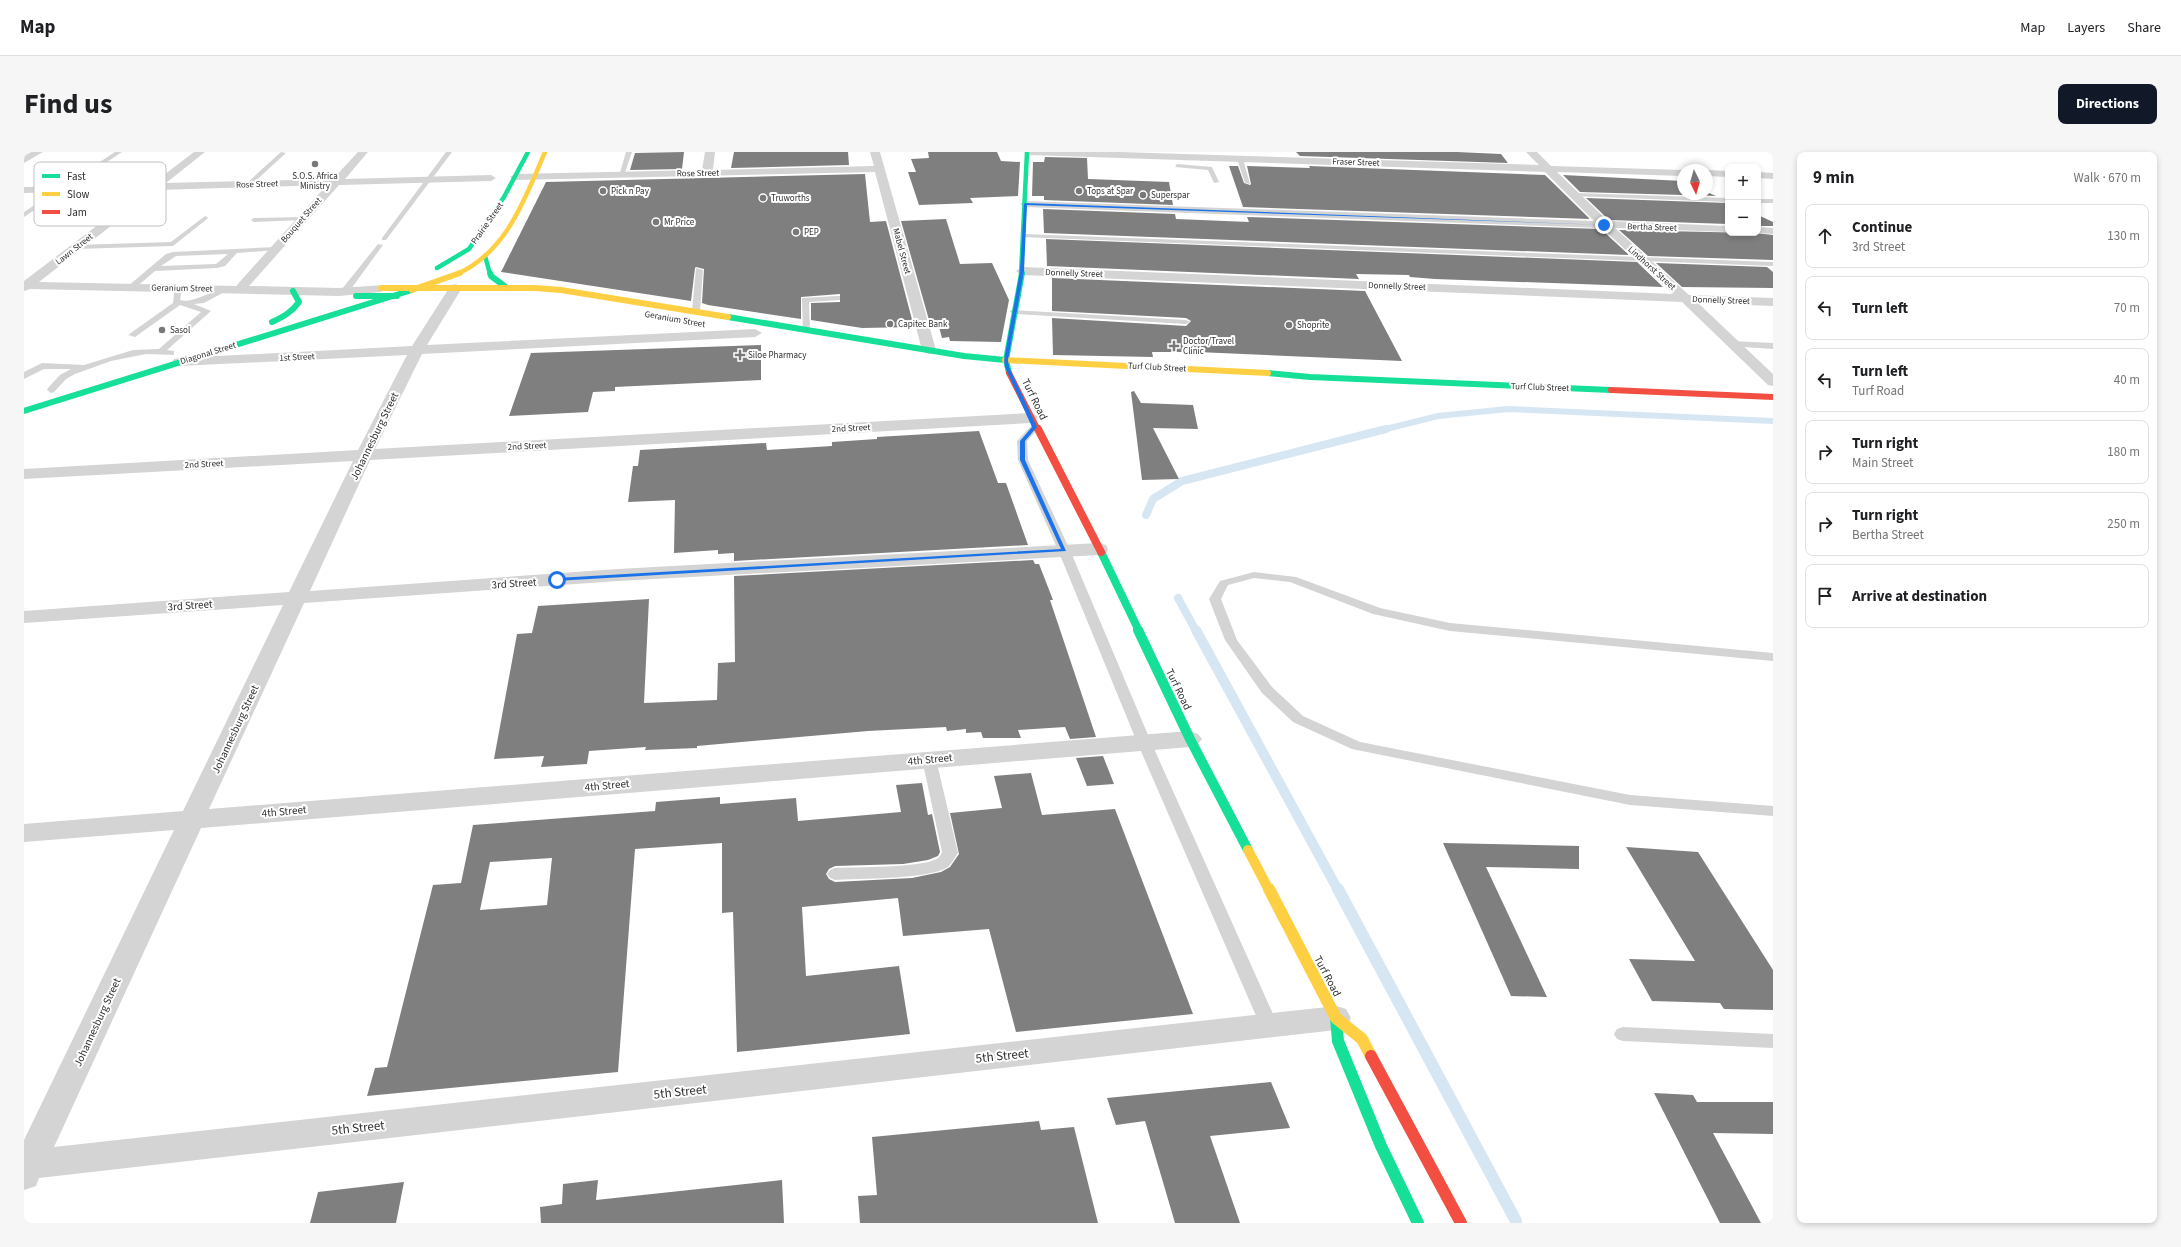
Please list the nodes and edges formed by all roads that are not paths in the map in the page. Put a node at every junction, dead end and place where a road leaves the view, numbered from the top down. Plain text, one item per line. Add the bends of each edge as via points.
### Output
1 (38, 152) edge
2 (119, 152) edge
3 (200, 152) edge
4 (363, 152) edge
5 (449, 152) edge
6 (528, 152) edge
7 (545, 152) edge
8 (628, 152) edge
9 (710, 152) edge
10 (875, 152) edge
11 (1028, 152) edge
12 (1531, 152) edge
13 (283, 153) dead end
14 (1240, 158) junction
15 (24, 160) edge
16 (104, 162) edge
17 (1177, 166) dead end
18 (1549, 168) junction
19 (880, 169) junction
20 (707, 173) junction
21 (1677, 173) edge
22 (1713, 173) edge
23 (1725, 174) edge
24 (621, 175) junction
25 (1761, 175) edge
26 (1773, 176) edge
27 (166, 177) edge
28 (516, 177) junction
29 (534, 177) junction
30 (491, 178) dead end
31 (430, 179) junction
32 (334, 182) junction
33 (1216, 182) dead end
34 (1248, 183) dead end
35 (249, 184) junction
36 (166, 187) edge
37 (24, 190) edge
38 (34, 190) edge
39 (1575, 195) junction
40 (1725, 200) edge
41 (1761, 201) edge
42 (1773, 201) edge
43 (1025, 204) junction
44 (34, 208) edge
45 (24, 215) edge
46 (205, 218) dead end
47 (302, 218) junction
48 (254, 220) dead end
49 (1604, 225) junction
50 (103, 226) edge
51 (1725, 229) edge
52 (1761, 230) edge
53 (1773, 231) edge
54 (1023, 236) junction
55 (76, 247) junction
56 (276, 249) junction
57 (236, 250) junction
58 (486, 256) junction
59 (1643, 259) junction
60 (1773, 264) edge
61 (154, 268) junction
62 (699, 270) dead end
63 (431, 271) dead end
64 (1022, 271) junction
65 (409, 279) dead end
66 (25, 286) edge
67 (131, 287) junction
68 (178, 288) junction
69 (381, 288) junction
70 (418, 288) junction
71 (507, 288) junction
72 (226, 289) junction
73 (240, 289) junction
74 (293, 291) junction
75 (453, 292) junction
76 (344, 295) junction
77 (392, 296) junction
78 (837, 298) dead end
79 (1685, 298) junction
80 (550, 299) dead end
81 (1773, 302) edge
82 (182, 303) junction
83 (696, 311) junction
84 (1014, 312) junction
85 (300, 314) dead end
86 (1186, 322) dead end
87 (713, 326) dead end
88 (806, 330) junction
89 (758, 333) joint
90 (132, 334) dead end
91 (1732, 344) junction
92 (1773, 346) edge
93 (929, 350) junction
94 (161, 351) junction
95 (416, 351) junction
96 (176, 356) junction
97 (148, 360) dead end
98 (86, 367) junction
99 (1007, 368) junction
100 (1062, 372) dead end
101 (24, 376) edge
102 (1307, 377) junction
103 (1773, 382) edge
104 (74, 383) dead end
105 (48, 391) joint
106 (1773, 397) edge
107 (24, 411) edge
108 (1033, 422) junction
109 (364, 455) junction
110 (24, 474) edge
111 (1099, 549) junction
112 (1064, 550) junction
113 (297, 597) junction
114 (24, 617) edge
115 (1773, 657) edge
116 (1190, 739) junction
117 (1144, 742) junction
118 (929, 759) junction
119 (1773, 811) edge
120 (193, 818) junction
121 (24, 833) edge
122 (835, 874) dead end
123 (1336, 1018) junction
124 (1270, 1025) junction
125 (1623, 1034) dead end
126 (1773, 1041) edge
127 (1419, 1142) junction
128 (1404, 1144) dead end
129 (26, 1168) edge
130 (1418, 1223) edge
131 (1461, 1223) edge

1 - 15 street
2 - 16 lane
3 - 27 street, Lawn Street
4 - 32 street, Bouquet Street
5 - 31 lane
6 - 28 main road, Prairie Street
7 - 29 main road, Prairie Street
8 - 24 lane
9 - 20 street
10 - 19 street, Mabel Street
11 - 14 street, Fraser Street
11 - 43 main road
12 - 18 street, Lindhorst Street
13 - 35 lane
14 - 18 street, Fraser Street
14 - 34 lane
17 - 33 lane via 1210,168
18 - 21 street, Fraser Street
18 - 39 street, Lindhorst Street
19 - 20 street, Rose Street
19 - 93 street, Mabel Street
20 - 24 street, Rose Street
22 - 23 street
24 - 29 street, Rose Street
25 - 26 street
28 - 29 street, Rose Street
28 - 63 main road, Prairie Street via 469,249 449,263
29 - 58 main road, Prairie Street via 500,238
30 - 31 street, Rose Street
31 - 32 street, Rose Street
31 - 76 lane
32 - 35 street, Rose Street
32 - 47 street, Bouquet Street
35 - 36 street, Rose Street
37 - 38 street, Rose Street
39 - 40 lane
39 - 49 street, Lindhorst Street
41 - 42 lane
43 - 49 street, Bertha Street
43 - 54 main road
44 - 45 lane
46 - 55 lane via 174,244
47 - 48 lane
47 - 56 street, Bouquet Street
49 - 51 street, Bertha Street
49 - 59 street, Lindhorst Street
50 - 55 street, Lawn Street
52 - 53 street
54 - 59 lane
54 - 64 main road
55 - 66 street, Lawn Street
56 - 57 lane
56 - 73 street, Bouquet Street
57 - 61 lane via 176,254
57 - 61 lane via 217,266
58 - 70 main road, Prairie Street via 454,275
58 - 71 main road via 490,276
59 - 60 lane
59 - 79 street, Lindhorst Street
61 - 67 lane
62 - 83 lane
64 - 79 street, Donnelly Street
64 - 84 main road
65 - 69 main road
66 - 67 street, Geranium Street
67 - 68 street, Geranium Street
68 - 72 street, Geranium Street
68 - 82 lane via 175,299
69 - 70 main road, Geranium Street
69 - 76 street, Geranium Street
70 - 75 main road, Geranium Street
70 - 77 main road, Prairie Street
71 - 75 main road, Geranium Street
71 - 83 main road, Geranium Street via 561,290
72 - 73 street, Geranium Street
72 - 82 lane via 201,301
73 - 74 street, Geranium Street
74 - 76 street, Geranium Street
74 - 85 main road via 299,302 297,306 286,316 269,324
75 - 77 main road, Geranium Street
75 - 80 main road, Geranium Street
75 - 95 street, Johannesburg Street
76 - 77 main road, Geranium Street
77 - 96 main road, Diagonal Street
78 - 88 lane via 805,300
79 - 81 street, Donnelly Street
79 - 91 street, Lindhorst Street
82 - 90 lane
82 - 94 lane via 207,311
83 - 88 main road, Geranium Street
84 - 86 lane
84 - 99 main road
87 - 89 main road, Geranium Street
88 - 93 main road, Geranium Street
89 - 95 street, 1st Street
91 - 92 lane
91 - 103 street, Lindhorst Street
93 - 99 main road, Geranium Street via 964,356
94 - 96 lane
94 - 98 lane via 132,353
95 - 96 street, 1st Street
95 - 109 street, Johannesburg Street
96 - 97 main road, Diagonal Street
96 - 107 main road, Diagonal Street
98 - 101 lane via 42,366
98 - 105 lane via 68,374
99 - 102 main road, Turf Club Street via 1276,373
99 - 108 main road, Turf Road
100 - 102 main road, Turf Club Street via 1283,379
102 - 106 main road, Turf Club Street
104 - 105 main road
108 - 109 street, 2nd Street
108 - 111 main road, Turf Road
108 - 112 lane via 1022,441 1023,460
109 - 110 street, 2nd Street
109 - 113 street, Johannesburg Street
111 - 112 street, 3rd Street
111 - 116 main road, Turf Road
112 - 113 street, 3rd Street via 618,575
112 - 117 lane
113 - 114 street, 3rd Street
113 - 120 street, Johannesburg Street
115 - 119 lane via 1450,627 1377,611 1292,579 1254,575 1224,583 1215,599 1231,640 1267,690 1298,719 1357,746 1630,800
116 - 117 street, 4th Street
116 - 123 main road, Turf Road
117 - 118 street, 4th Street
117 - 124 lane
118 - 120 street, 4th Street
118 - 122 lane via 950,853 944,862 915,869
120 - 121 street, 4th Street
120 - 129 street, Johannesburg Street
123 - 124 street, 5th Street
123 - 127 main road, Turf Road via 1362,1040
123 - 130 main road, Turf Road via 1338,1041
124 - 129 street, 5th Street
125 - 126 lane
127 - 128 main road
127 - 131 main road, Turf Road

